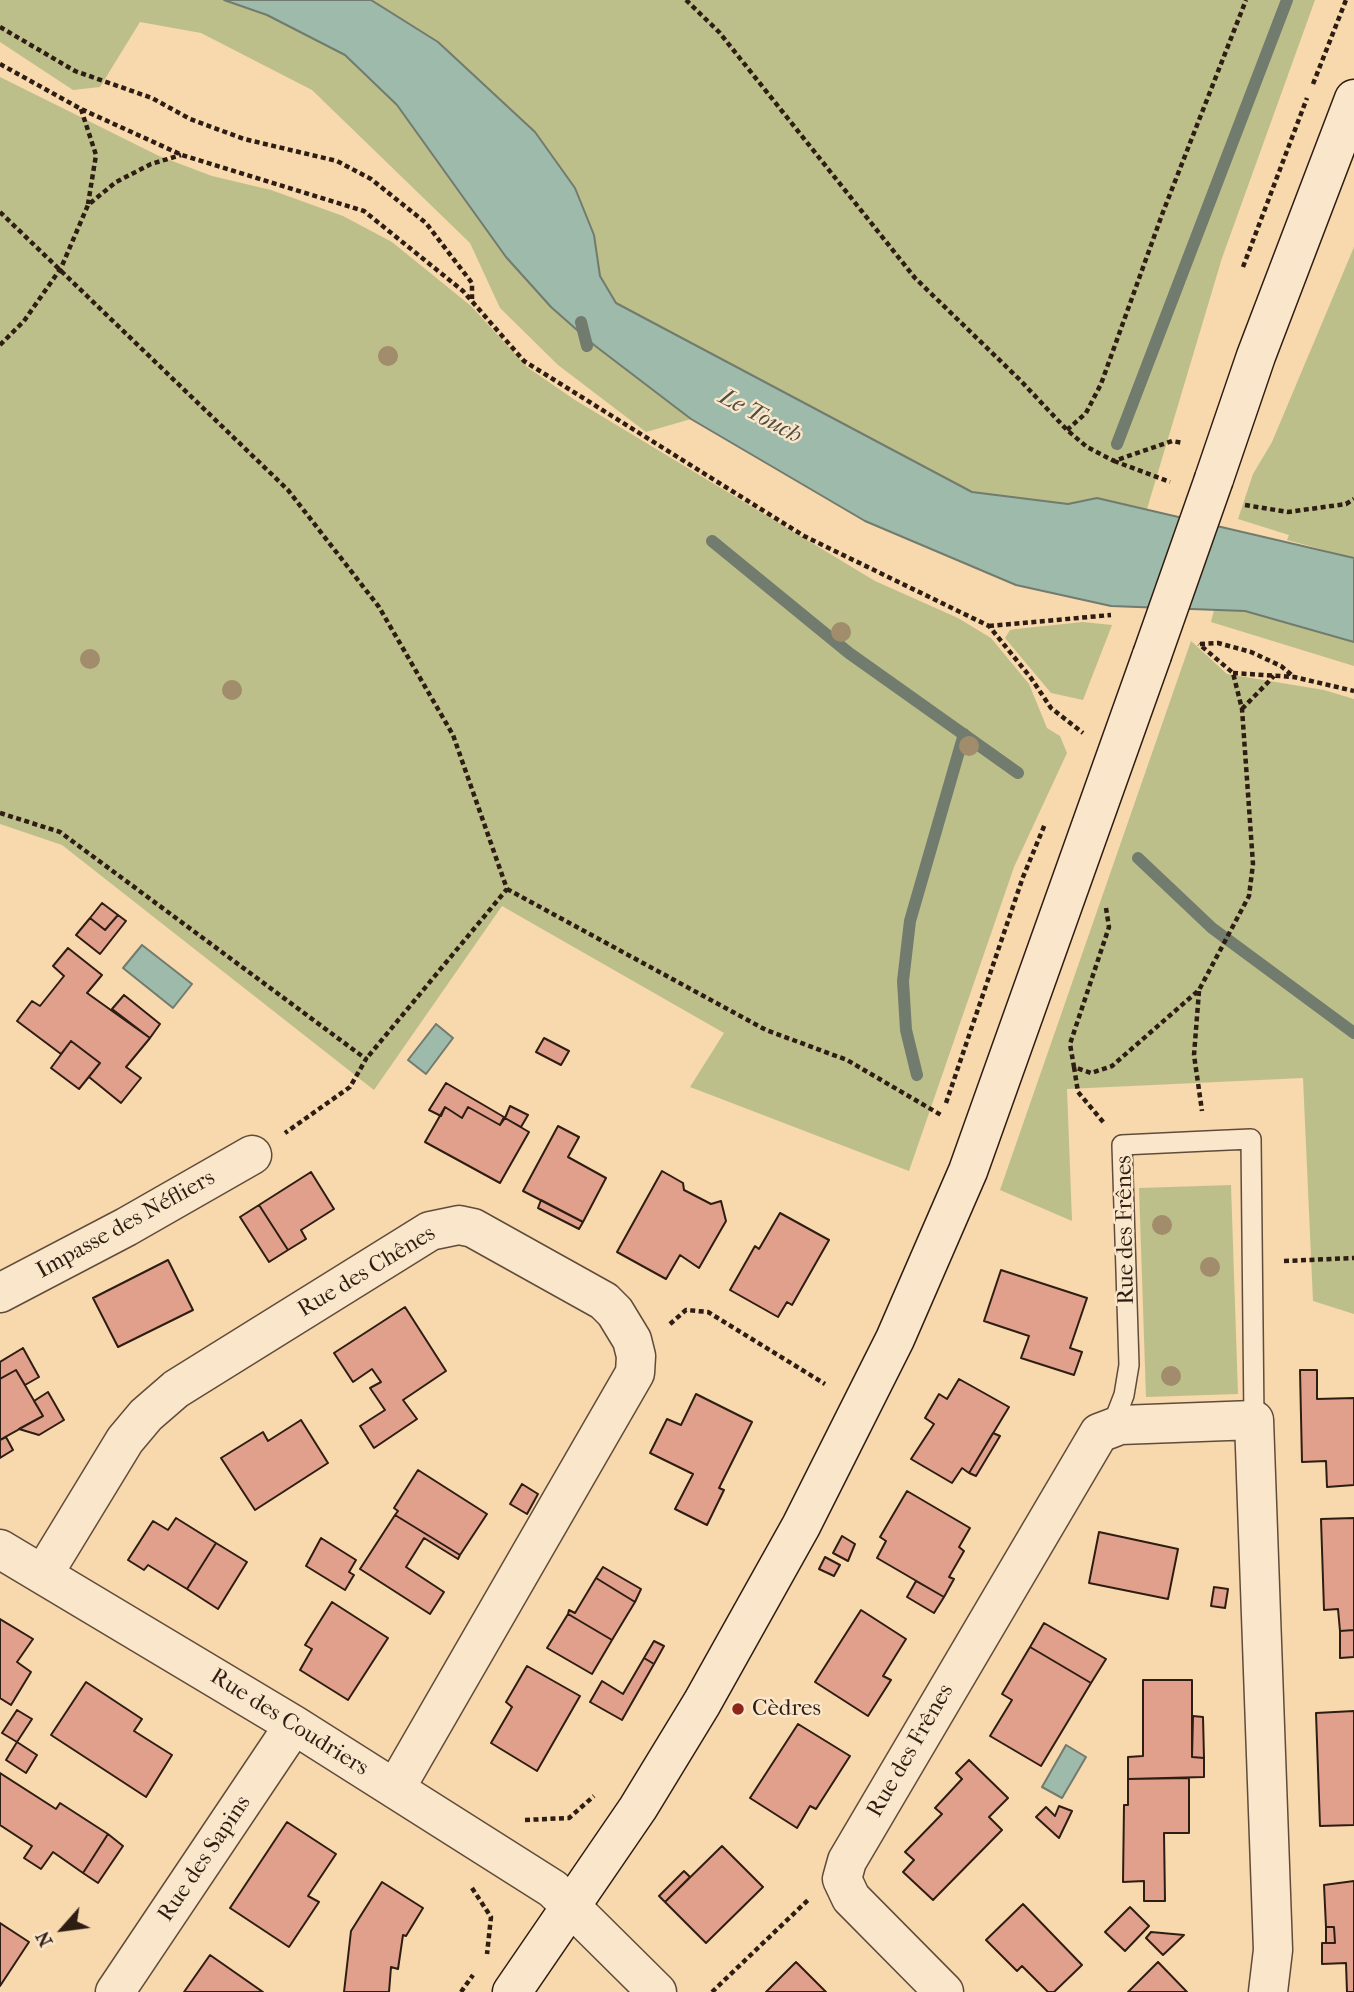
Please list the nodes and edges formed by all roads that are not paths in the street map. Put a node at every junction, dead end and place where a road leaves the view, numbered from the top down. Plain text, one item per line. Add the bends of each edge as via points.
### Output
1 (1354, 99) edge
2 (252, 1155) road end
3 (0, 1293) edge
4 (1254, 1420) junction
5 (1112, 1426) junction
6 (0, 1549) edge
7 (44, 1573) junction
8 (294, 1725) junction
9 (395, 1789) junction
10 (570, 1906) junction
11 (115, 1992) edge
12 (512, 1992) edge
13 (657, 1992) edge
14 (944, 1992) edge
15 (1268, 1992) edge

1 - 10 street, bridge via 1261,343 968,1171 895,1339 801,1526 638,1808
2 - 3 street, Impasse des Néfliers
4 - 5 street
4 - 5 lane, Rue des Frênes via 1251,1139 1122,1144 1129,1365
4 - 15 street, Rue des Frênes via 1273,1951
5 - 14 street, Rue des Frênes via 1093,1440 847,1861 842,1880 845,1889
6 - 7 street, Rue des Coudriers
7 - 8 street, Rue des Coudriers
7 - 9 street, Rue des Chênes via 125,1440 146,1415 176,1389 430,1231 447,1226 473,1228 604,1301 624,1325 636,1356 635,1373
8 - 9 street, Rue des Coudriers
8 - 11 street, Rue des Sapins
9 - 10 street, Rue des Coudriers via 553,1889
10 - 12 street
10 - 13 street, Rue des Coudriers

